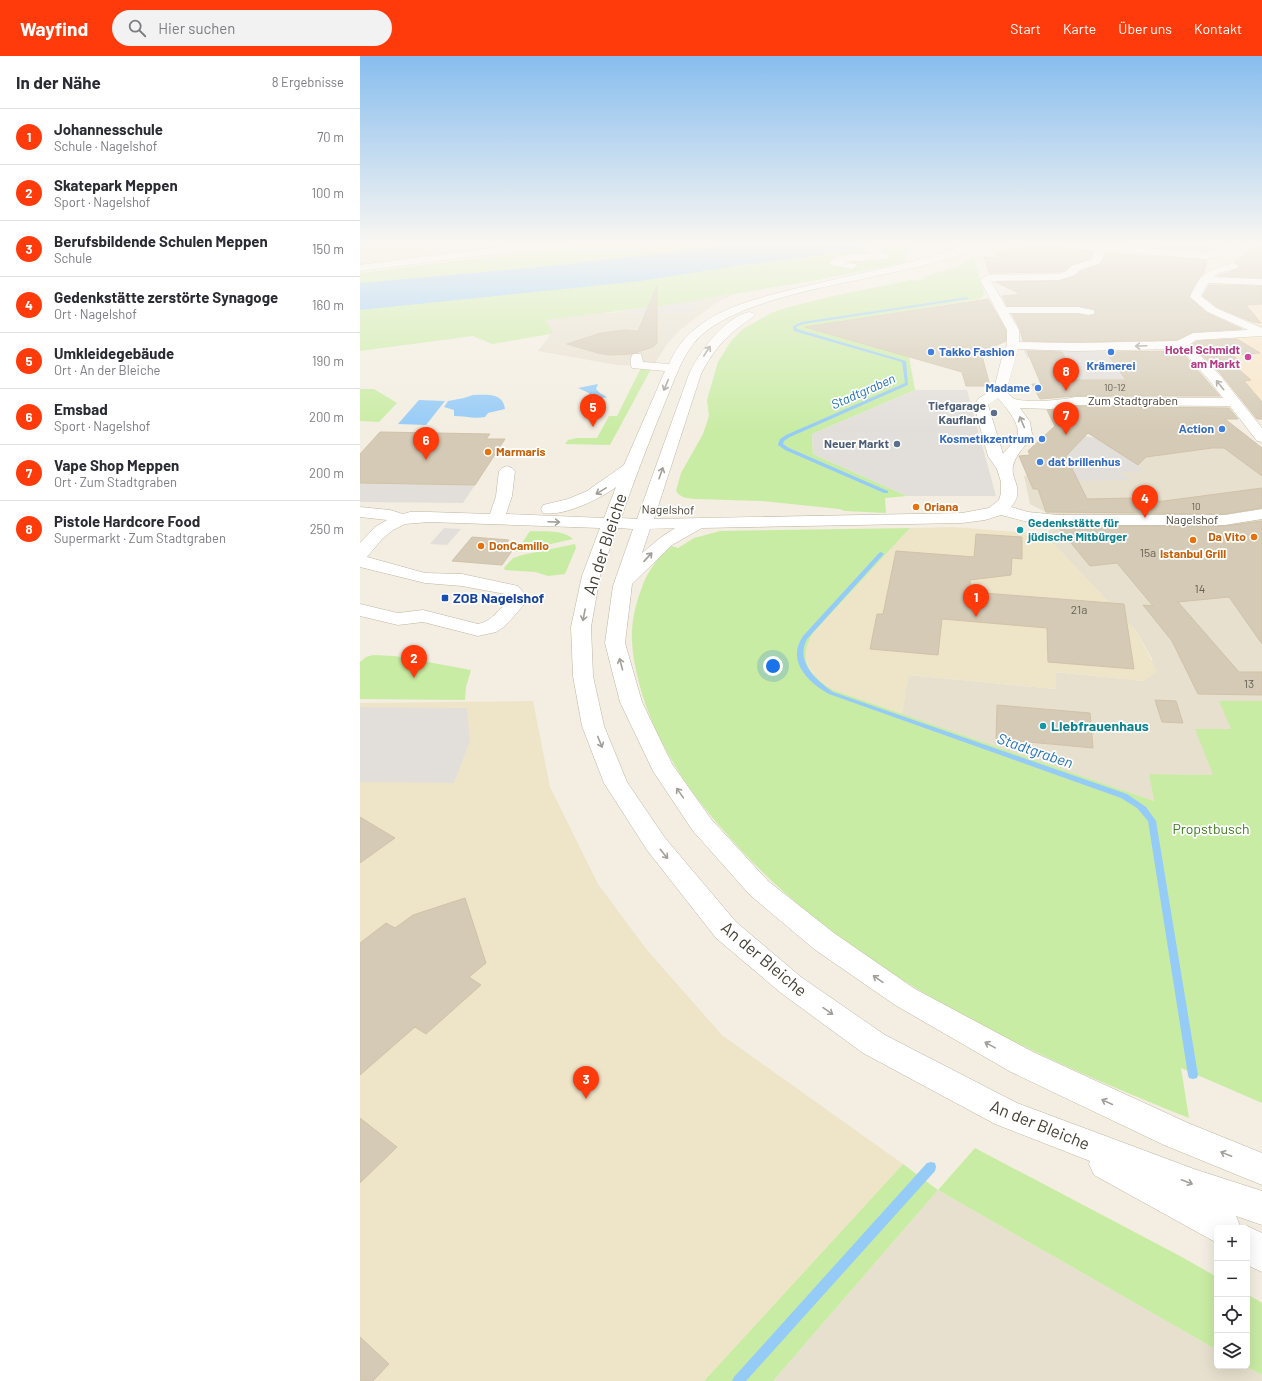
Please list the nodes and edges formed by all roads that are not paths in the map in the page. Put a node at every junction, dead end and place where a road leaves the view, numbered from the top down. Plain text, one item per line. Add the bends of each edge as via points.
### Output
1 (745, 307) edge
2 (769, 307) edge
3 (1001, 307) edge
4 (1207, 307) edge
5 (1003, 310) junction
6 (1089, 312) dead end
7 (1262, 332) edge
8 (1013, 345) junction
9 (1180, 345) junction
10 (637, 357) dead end
11 (674, 368) junction
12 (1004, 397) junction
13 (1234, 402) junction
14 (1262, 438) edge
15 (631, 467) junction
16 (1005, 468) junction
17 (507, 471) dead end
18 (998, 509) junction
19 (549, 510) junction
20 (360, 512) edge
21 (1262, 514) edge
22 (497, 515) junction
23 (612, 516) junction
24 (646, 517) junction
25 (403, 519) junction
26 (860, 519) junction
27 (705, 522) junction
28 (360, 554) edge
29 (360, 560) edge
30 (622, 586) junction
31 (360, 610) edge
32 (1006, 1114) junction
33 (1262, 1169) edge
34 (1262, 1208) edge
35 (1218, 1225) edge
36 (1250, 1246) edge
37 (1262, 1254) edge

1 - 11 street, An der Bleiche via 707,325 690,340
24 -> 2 street, An der Bleiche via 695,374 709,348 733,325
3 - 5 street
4 - 7 street
5 - 6 street
5 - 8 street via 1013,330
7 - 9 street via 1193,337
9 -> 8 street
8 - 12 street
13 -> 9 street via 1188,348
10 - 11 street via 637,365
11 -> 15 street, An der Bleiche
12 - 13 street, Zum Stadtgraben via 1019,404 1064,404 1075,401
16 -> 12 street via 1008,455 1024,438 1025,430 1017,411
12 - 16 street via 984,401 981,405 997,457
13 - 14 street
15 -> 19 street, An der Bleiche via 606,488 589,498
15 - 23 street, An der Bleiche
16 - 18 street via 1010,495 1006,503
17 - 22 street via 506,492
18 - 21 street, Nagelshof via 1030,517 1058,520 1225,520
18 - 26 street, Nagelshof via 984,515 962,518
19 - 22 street, Nagelshof
19 - 23 street, Nagelshof
20 - 25 street, Nagelshof
22 -> 23 street, Nagelshof
22 - 25 street, Nagelshof
23 - 24 street, Nagelshof
23 -> 32 street, An der Bleiche via 591,576 581,627 583,676 593,726 616,783 656,844 726,930 791,985 874,1044
24 - 26 street, Nagelshof via 772,512
24 - 27 street, Nagelshof
24 - 30 street, An der Bleiche
25 - 28 street, Nagelshof via 389,524 376,534
26 - 27 street, Nagelshof
30 -> 27 street, An der Bleiche via 666,541
29 - 31 street via 385,569 426,578 462,580 511,590 520,599 498,622 478,630 423,616 398,619
33 -> 30 street, An der Bleiche via 1176,1134 1022,1062 905,997 824,941 759,888 702,825 666,773 631,702 615,642
32 -> 34 street, An der Bleiche
32 - 35 street via 1201,1214
36 - 37 street

